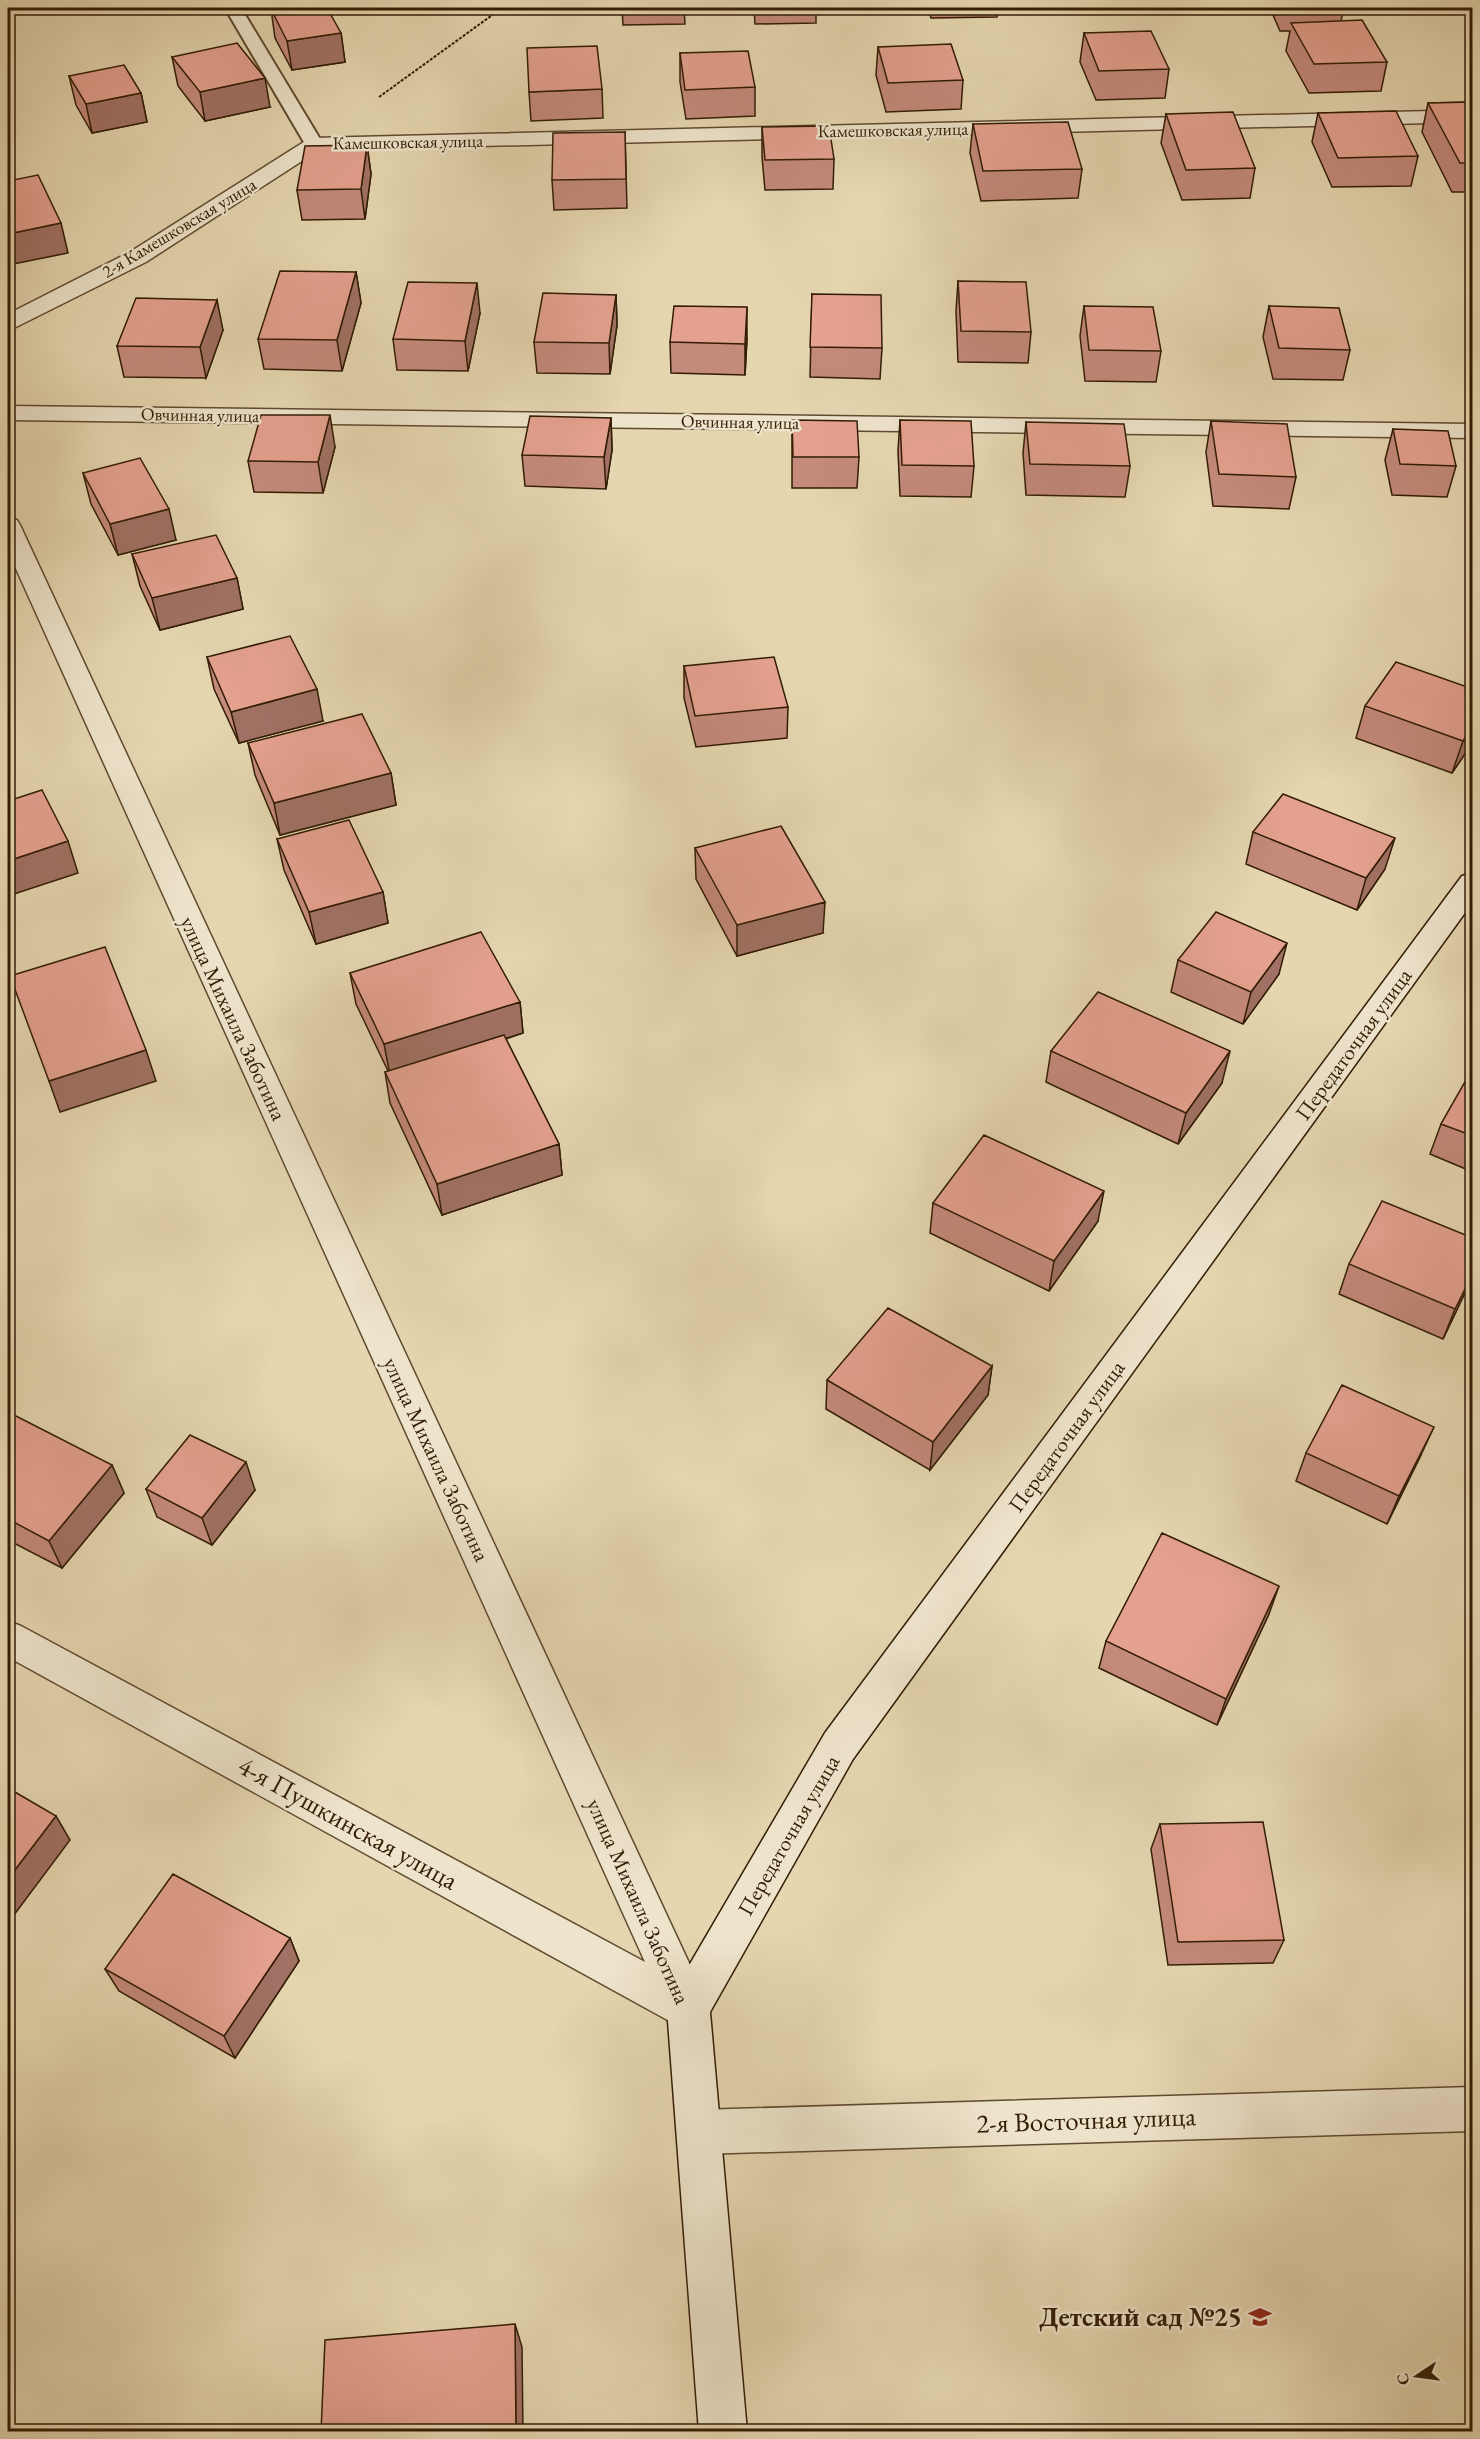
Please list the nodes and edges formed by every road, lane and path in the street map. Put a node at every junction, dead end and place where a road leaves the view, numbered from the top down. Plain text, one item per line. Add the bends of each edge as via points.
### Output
1 (233, 8) edge
2 (502, 8) edge
3 (1473, 116) edge
4 (314, 144) junction
5 (8, 322) edge
6 (8, 413) edge
7 (1473, 431) edge
8 (8, 525) edge
9 (1473, 883) edge
10 (8, 1638) edge
11 (688, 2008) junction
12 (1473, 2109) edge
13 (699, 2132) junction
14 (723, 2432) edge

1 - 4 lane
2 - 4 path
3 - 4 street, Камешковская улица
4 - 5 street, 2-я Камешковская улица via 138,257
6 - 7 street, Овчинная улица
8 - 11 street, улица Михаила Заботина
9 - 11 street, Передаточная улица via 839,1746
10 - 11 street, 4-я Пушкинская улица
11 - 13 street, улица Михаила Заботина
12 - 13 street, 2-я Восточная улица
13 - 14 street, улица Михаила Заботина

